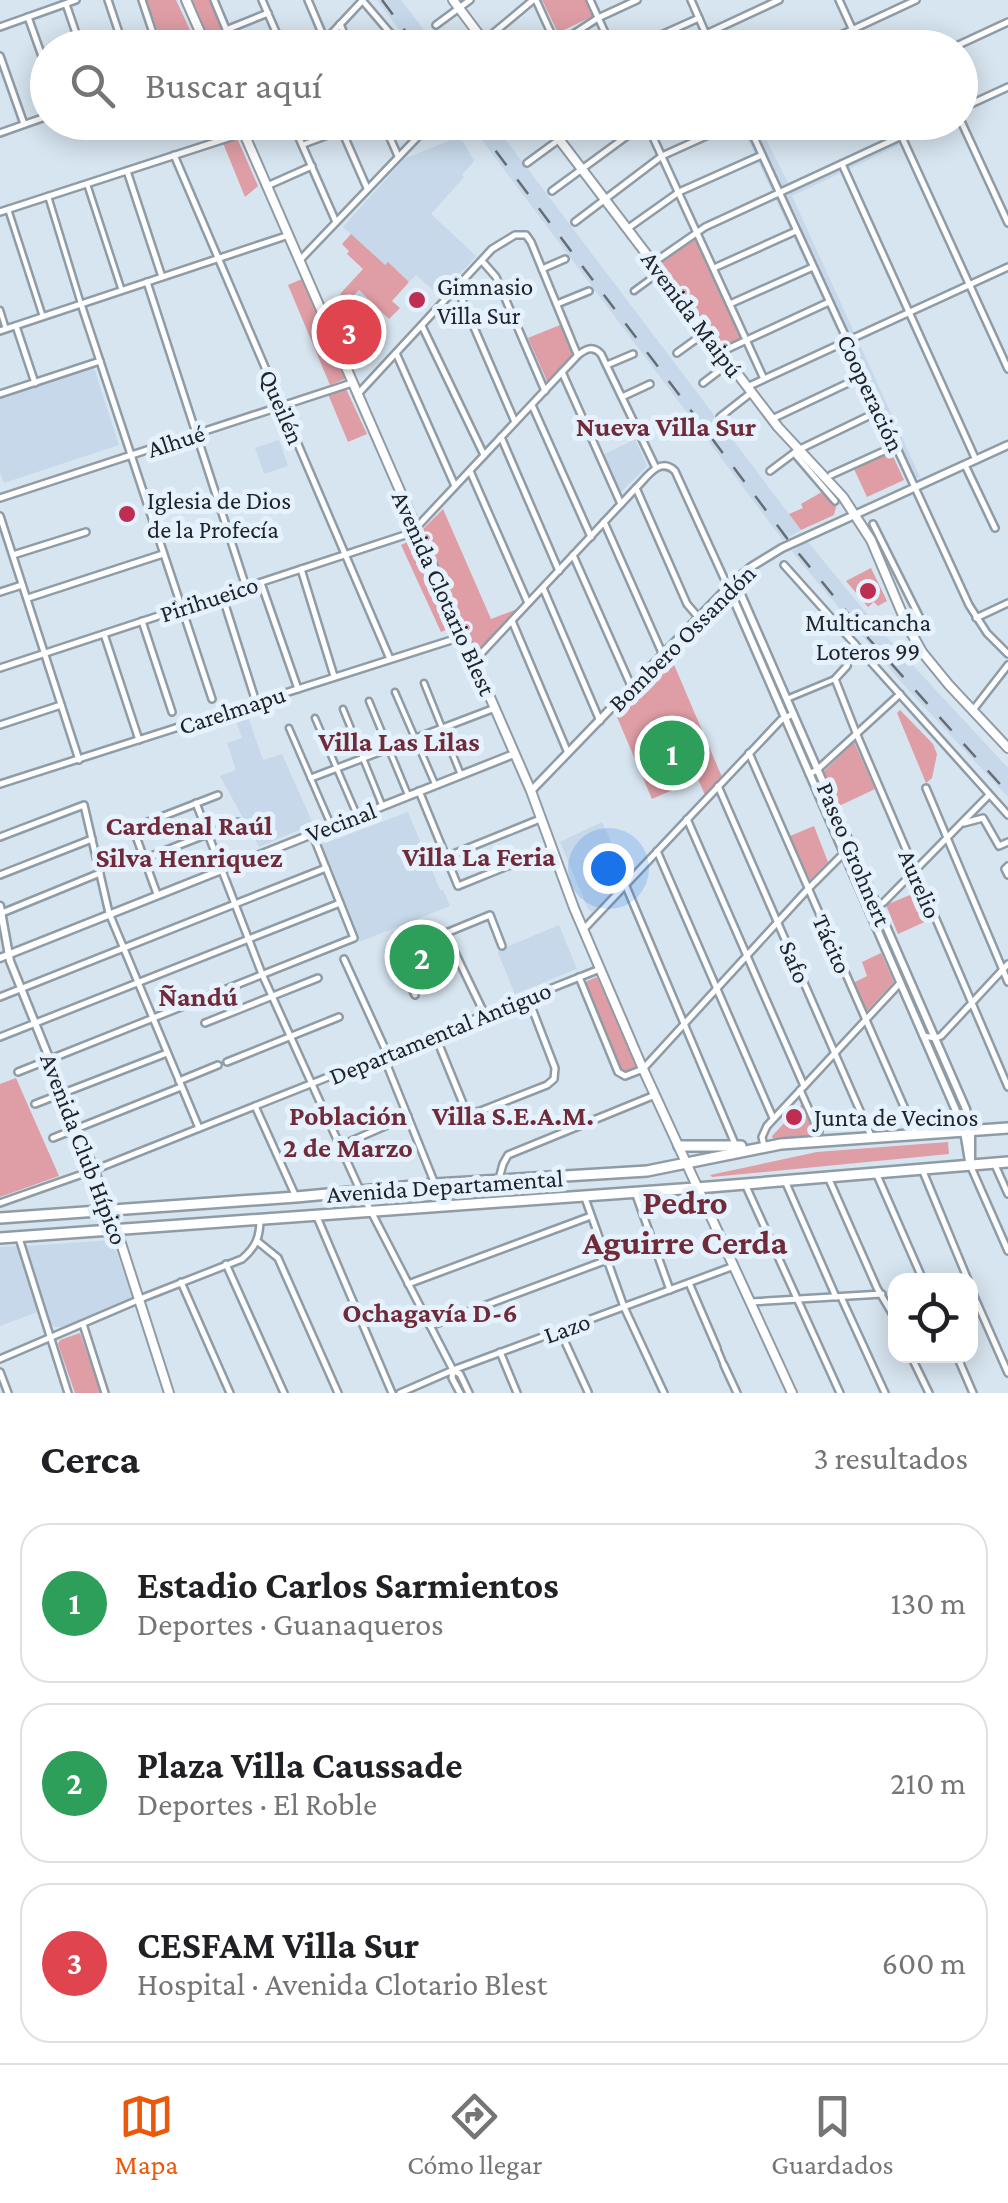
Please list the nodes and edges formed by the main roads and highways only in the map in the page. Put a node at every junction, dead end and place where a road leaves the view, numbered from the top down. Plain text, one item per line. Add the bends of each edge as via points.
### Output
1 (186, 0) edge
2 (456, 4) edge
3 (199, 30) edge
4 (476, 30) edge
5 (249, 140) edge
6 (560, 140) edge
7 (1007, 745) edge
8 (1008, 1128) edge
9 (678, 1146) junction
10 (759, 1147) junction
11 (1008, 1162) edge
12 (687, 1164) junction
13 (698, 1187) junction
14 (110, 1209) junction
15 (0, 1218) edge
16 (118, 1230) junction
17 (0, 1238) edge
18 (170, 1393) edge
19 (792, 1393) edge

1 - 3 main road
2 - 4 main road
5 - 9 main road, Avenida Clotario Blest
6 - 7 main road, Avenida Maipú via 796,451 856,515 929,661
8 - 10 main road, Avenida Departamental
9 - 10 main road
9 - 12 main road, Avenida Clotario Blest
10 - 12 main road, Avenida Departamental
11 - 13 main road, Avenida Departamental
12 - 13 main road, Avenida Clotario Blest
12 - 14 main road, Avenida Departamental
13 - 16 main road, Avenida Departamental
13 - 19 main road, Avenida Clotario Blest
14 - 15 main road, Avenida Departamental
14 - 16 main road, Avenida Club Hípico
16 - 17 main road, Avenida Departamental
16 - 18 main road, Avenida Club Hípico

